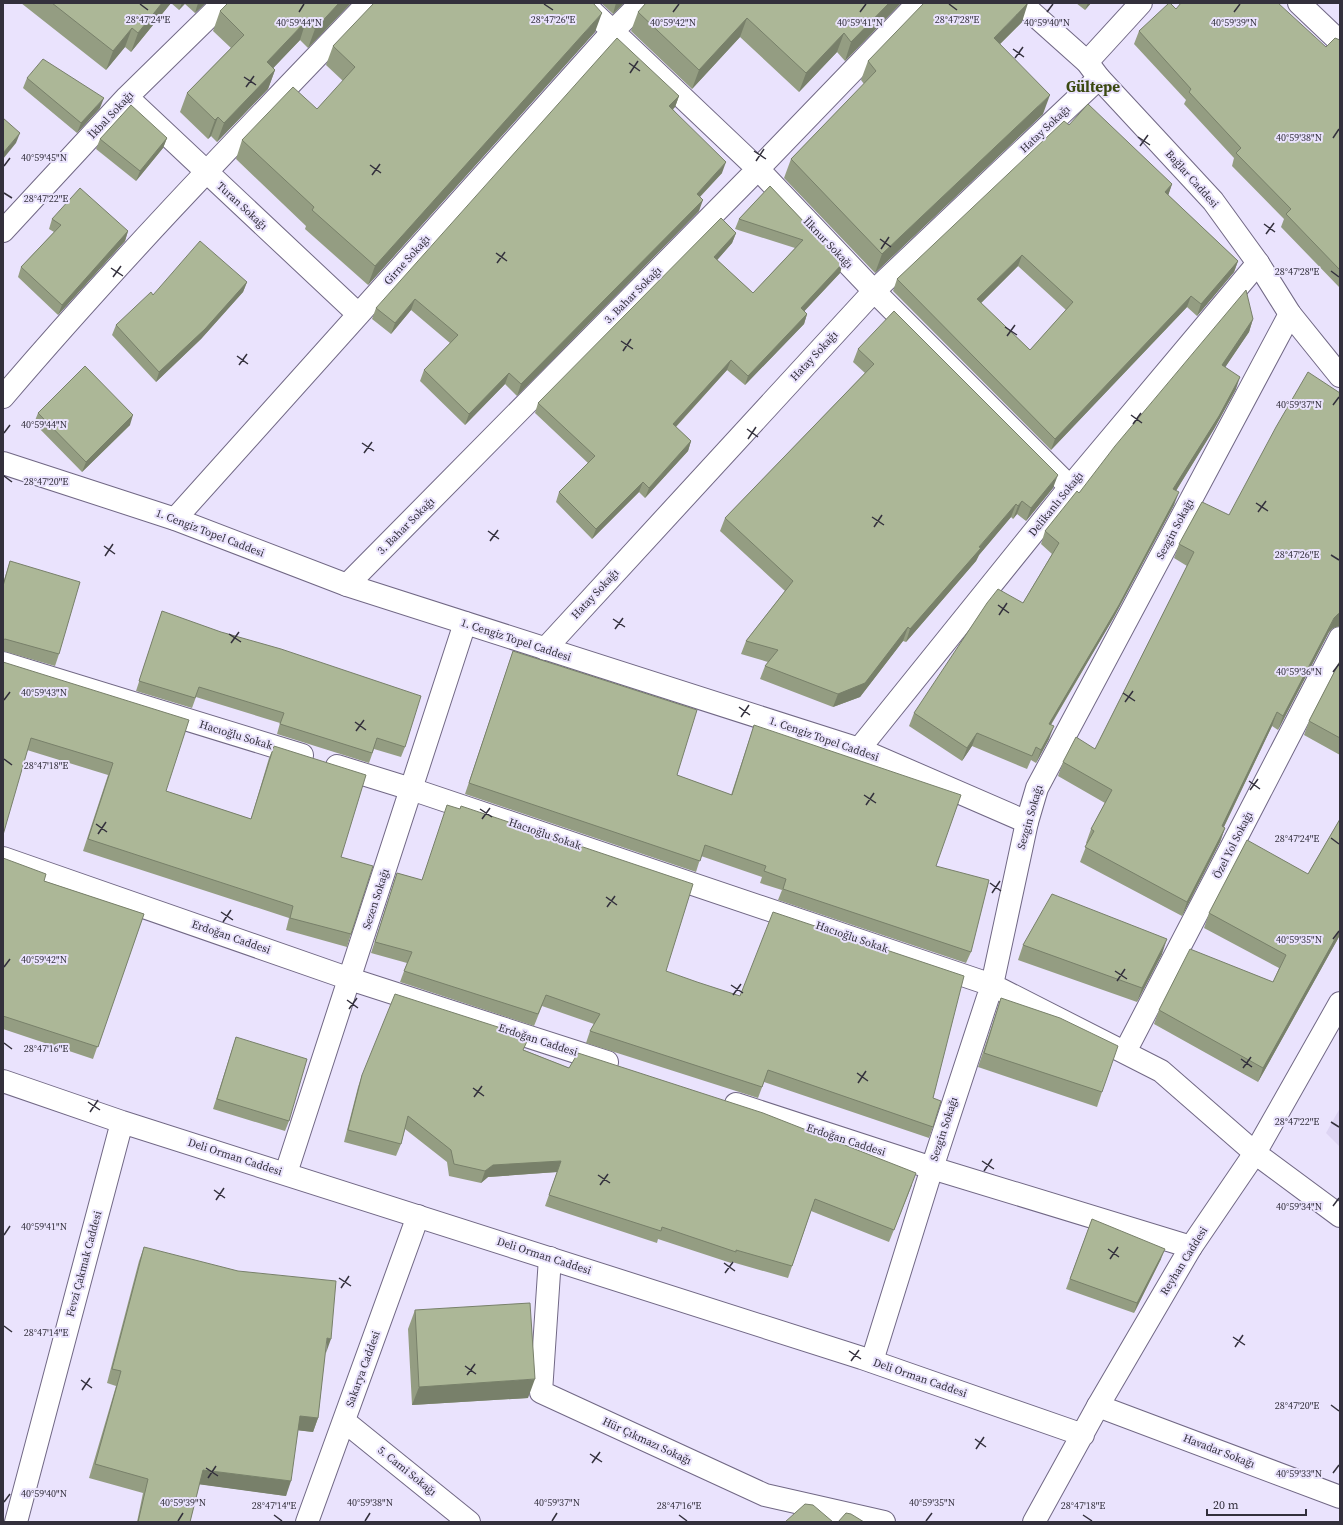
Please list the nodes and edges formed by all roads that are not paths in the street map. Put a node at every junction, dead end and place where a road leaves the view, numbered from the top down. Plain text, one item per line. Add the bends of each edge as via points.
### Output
1 (223, 3) edge
2 (368, 3) edge
3 (583, 3) edge
4 (641, 3) edge
5 (918, 3) edge
6 (1021, 3) edge
7 (1141, 3) edge
8 (1299, 3) edge
9 (612, 32) junction
10 (1340, 42) edge
11 (1093, 70) junction
12 (127, 97) junction
13 (758, 169) junction
14 (206, 172) junction
15 (3, 231) edge
16 (1258, 262) junction
17 (874, 291) junction
18 (358, 314) junction
19 (1290, 314) junction
20 (1340, 376) edge
21 (4, 393) edge
22 (3, 463) edge
23 (1070, 487) junction
24 (175, 519) junction
25 (347, 585) junction
26 (465, 623) junction
27 (1340, 638) edge
28 (545, 649) junction
29 (3, 662) edge
30 (859, 749) junction
31 (411, 789) junction
32 (1027, 822) junction
33 (3, 858) edge
34 (350, 979) junction
35 (992, 985) junction
36 (1340, 1002) edge
37 (1125, 1052) junction
38 (623, 1068) edge
39 (3, 1081) edge
40 (714, 1097) edge
41 (122, 1122) junction
42 (1255, 1153) junction
43 (932, 1168) junction
44 (286, 1174) junction
45 (418, 1216) junction
46 (1340, 1216) edge
47 (1191, 1248) junction
48 (550, 1258) junction
49 (872, 1362) junction
50 (1098, 1406) junction
51 (344, 1421) junction
52 (1083, 1435) junction
53 (1340, 1497) edge
54 (16, 1522) edge
55 (307, 1522) edge
56 (469, 1522) edge
57 (884, 1522) edge
58 (1034, 1522) edge

1 - 12 street, İkbal Sokağı
2 - 14 street
3 - 9 street, İlknur Sokağı
4 - 9 street, Girne Sokağı
5 - 13 street, 3. Bahar Sokağı
6 - 11 street, Bağlar Caddesi
7 - 11 street, Hatay Sokağı
8 - 10 street
9 - 13 street, İlknur Sokağı
9 - 18 street, Girne Sokağı
11 - 16 street, Bağlar Caddesi via 1213,200
11 - 17 street, Hatay Sokağı
12 - 14 street, Turan Sokağı
12 - 15 street, İkbal Sokağı
13 - 17 street, İlknur Sokağı
13 - 25 street, 3. Bahar Sokağı
14 - 18 street, Turan Sokağı
14 - 21 street
16 - 19 street, Bağlar Caddesi
16 - 23 street, Delikanlı Sokağı
17 - 23 street, İlknur Sokağı
17 - 28 street, Hatay Sokağı
18 - 24 street, Girne Sokağı
19 - 20 street, Bağlar Caddesi
19 - 32 street, Sezgin Sokağı via 1037,788
22 - 24 street, 1. Cengiz Topel Caddesi
23 - 30 street, Delikanlı Sokağı
24 - 25 street, 1. Cengiz Topel Caddesi
25 - 26 street, 1. Cengiz Topel Caddesi
26 - 28 street, 1. Cengiz Topel Caddesi
26 - 31 street, Sezen Sokağı
27 - 37 street, Özel Yol Sokağı
28 - 30 street, 1. Cengiz Topel Caddesi
29 - 31 street, Hacıoğlu Sokak
30 - 32 street, 1. Cengiz Topel Caddesi
31 - 34 street, Sezen Sokağı
31 - 35 street, Hacıoğlu Sokak
32 - 35 street, Sezgin Sokağı
33 - 34 street, Erdoğan Caddesi
34 - 38 street, Erdoğan Caddesi
34 - 44 street, Sezen Sokağı
35 - 37 street, Hacıoğlu Sokak
35 - 43 street, Sezgin Sokağı
36 - 42 street, Reyhan Caddesi
37 - 42 street, Hacıoğlu Sokak via 1160,1071
39 - 41 street, Deli Orman Caddesi
40 - 43 street, Erdoğan Caddesi
41 - 44 street, Deli Orman Caddesi
41 - 54 street, Fevzi Çakmak Caddesi
42 - 46 street, Hacıoğlu Sokak
42 - 47 street, Reyhan Caddesi
43 - 47 street, Erdoğan Caddesi
43 - 49 street, Sezgin Sokağı
44 - 45 street, Deli Orman Caddesi
45 - 48 street, Deli Orman Caddesi
45 - 51 street, Sakarya Caddesi
47 - 50 street, Reyhan Caddesi
48 - 49 street, Deli Orman Caddesi
48 - 57 street, Hür Çıkmazı Sokağı via 541,1392 765,1495
49 - 52 street, Deli Orman Caddesi
50 - 52 street, Reyhan Caddesi
50 - 53 street, Havadar Sokağı
51 - 55 street, Sakarya Caddesi
51 - 56 street, 5. Cami Sokağı
52 - 58 street, Reyhan Caddesi

